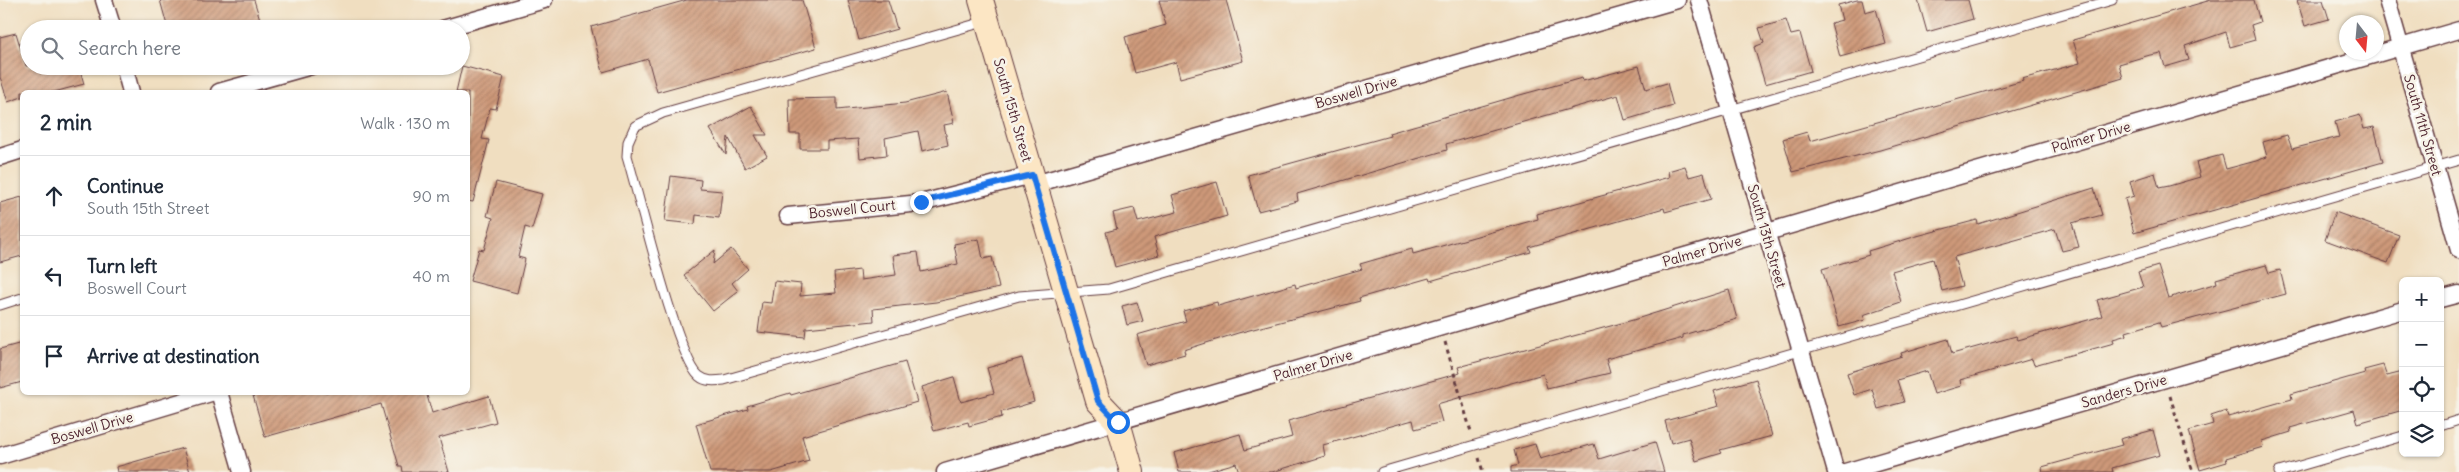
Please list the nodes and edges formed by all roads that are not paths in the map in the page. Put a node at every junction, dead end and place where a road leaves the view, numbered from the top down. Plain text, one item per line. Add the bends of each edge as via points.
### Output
1 (104, 0) edge
2 (544, 0) edge
3 (1677, 0) edge
4 (1699, 0) edge
5 (2112, 0) edge
6 (2387, 0) edge
7 (985, 6) edge
8 (110, 20) edge
9 (470, 21) edge
10 (2459, 30) edge
11 (2400, 47) junction
12 (126, 75) edge
13 (278, 75) edge
14 (130, 90) edge
15 (226, 90) edge
16 (1731, 111) junction
17 (20, 151) edge
18 (0, 157) edge
19 (2459, 160) edge
20 (2435, 167) junction
21 (1033, 180) junction
22 (788, 216) dead end
23 (1766, 232) junction
24 (2459, 250) edge
25 (1066, 293) junction
26 (2459, 294) edge
27 (2444, 298) edge
28 (20, 299) edge
29 (0, 305) edge
30 (2399, 311) edge
31 (1800, 351) junction
32 (204, 395) edge
33 (220, 395) edge
34 (2459, 420) edge
35 (1118, 422) junction
36 (2444, 425) edge
37 (2399, 437) edge
38 (0, 456) edge
39 (242, 472) edge
40 (945, 472) edge
41 (1132, 472) edge
42 (1382, 472) edge
43 (1836, 472) edge
44 (1845, 472) edge
45 (2279, 472) edge

1 - 8 street
2 - 9 street
3 - 21 street, Boswell Drive
4 - 16 street, South 13th Street
5 - 16 lane
6 - 11 street, South 11th Street
7 - 21 main road, South 15th Street
7 - 25 lane via 663,113 635,126 628,142 627,156 678,336 692,369 712,382 1019,296
10 - 11 street, Palmer Drive
11 - 20 street, South 11th Street
11 - 23 street, Palmer Drive
12 - 14 street
13 - 15 street
16 - 23 street, South 13th Street
16 - 25 lane via 1109,289
17 - 18 street
19 - 20 lane
20 - 24 street, South 11th Street
20 - 31 lane
21 - 22 street, Boswell Court via 921,202
21 - 25 main road, South 15th Street
23 - 31 street, South 13th Street
23 - 35 street, Palmer Drive
25 - 35 main road, South 15th Street via 1098,401
26 - 27 street
28 - 29 lane
30 - 44 street, Sanders Drive
31 - 42 lane
31 - 43 street, South 13th Street
32 - 38 street, Boswell Drive
33 - 39 street
34 - 36 lane
35 - 40 street, Palmer Drive
35 - 41 main road, South 15th Street
37 - 45 lane

